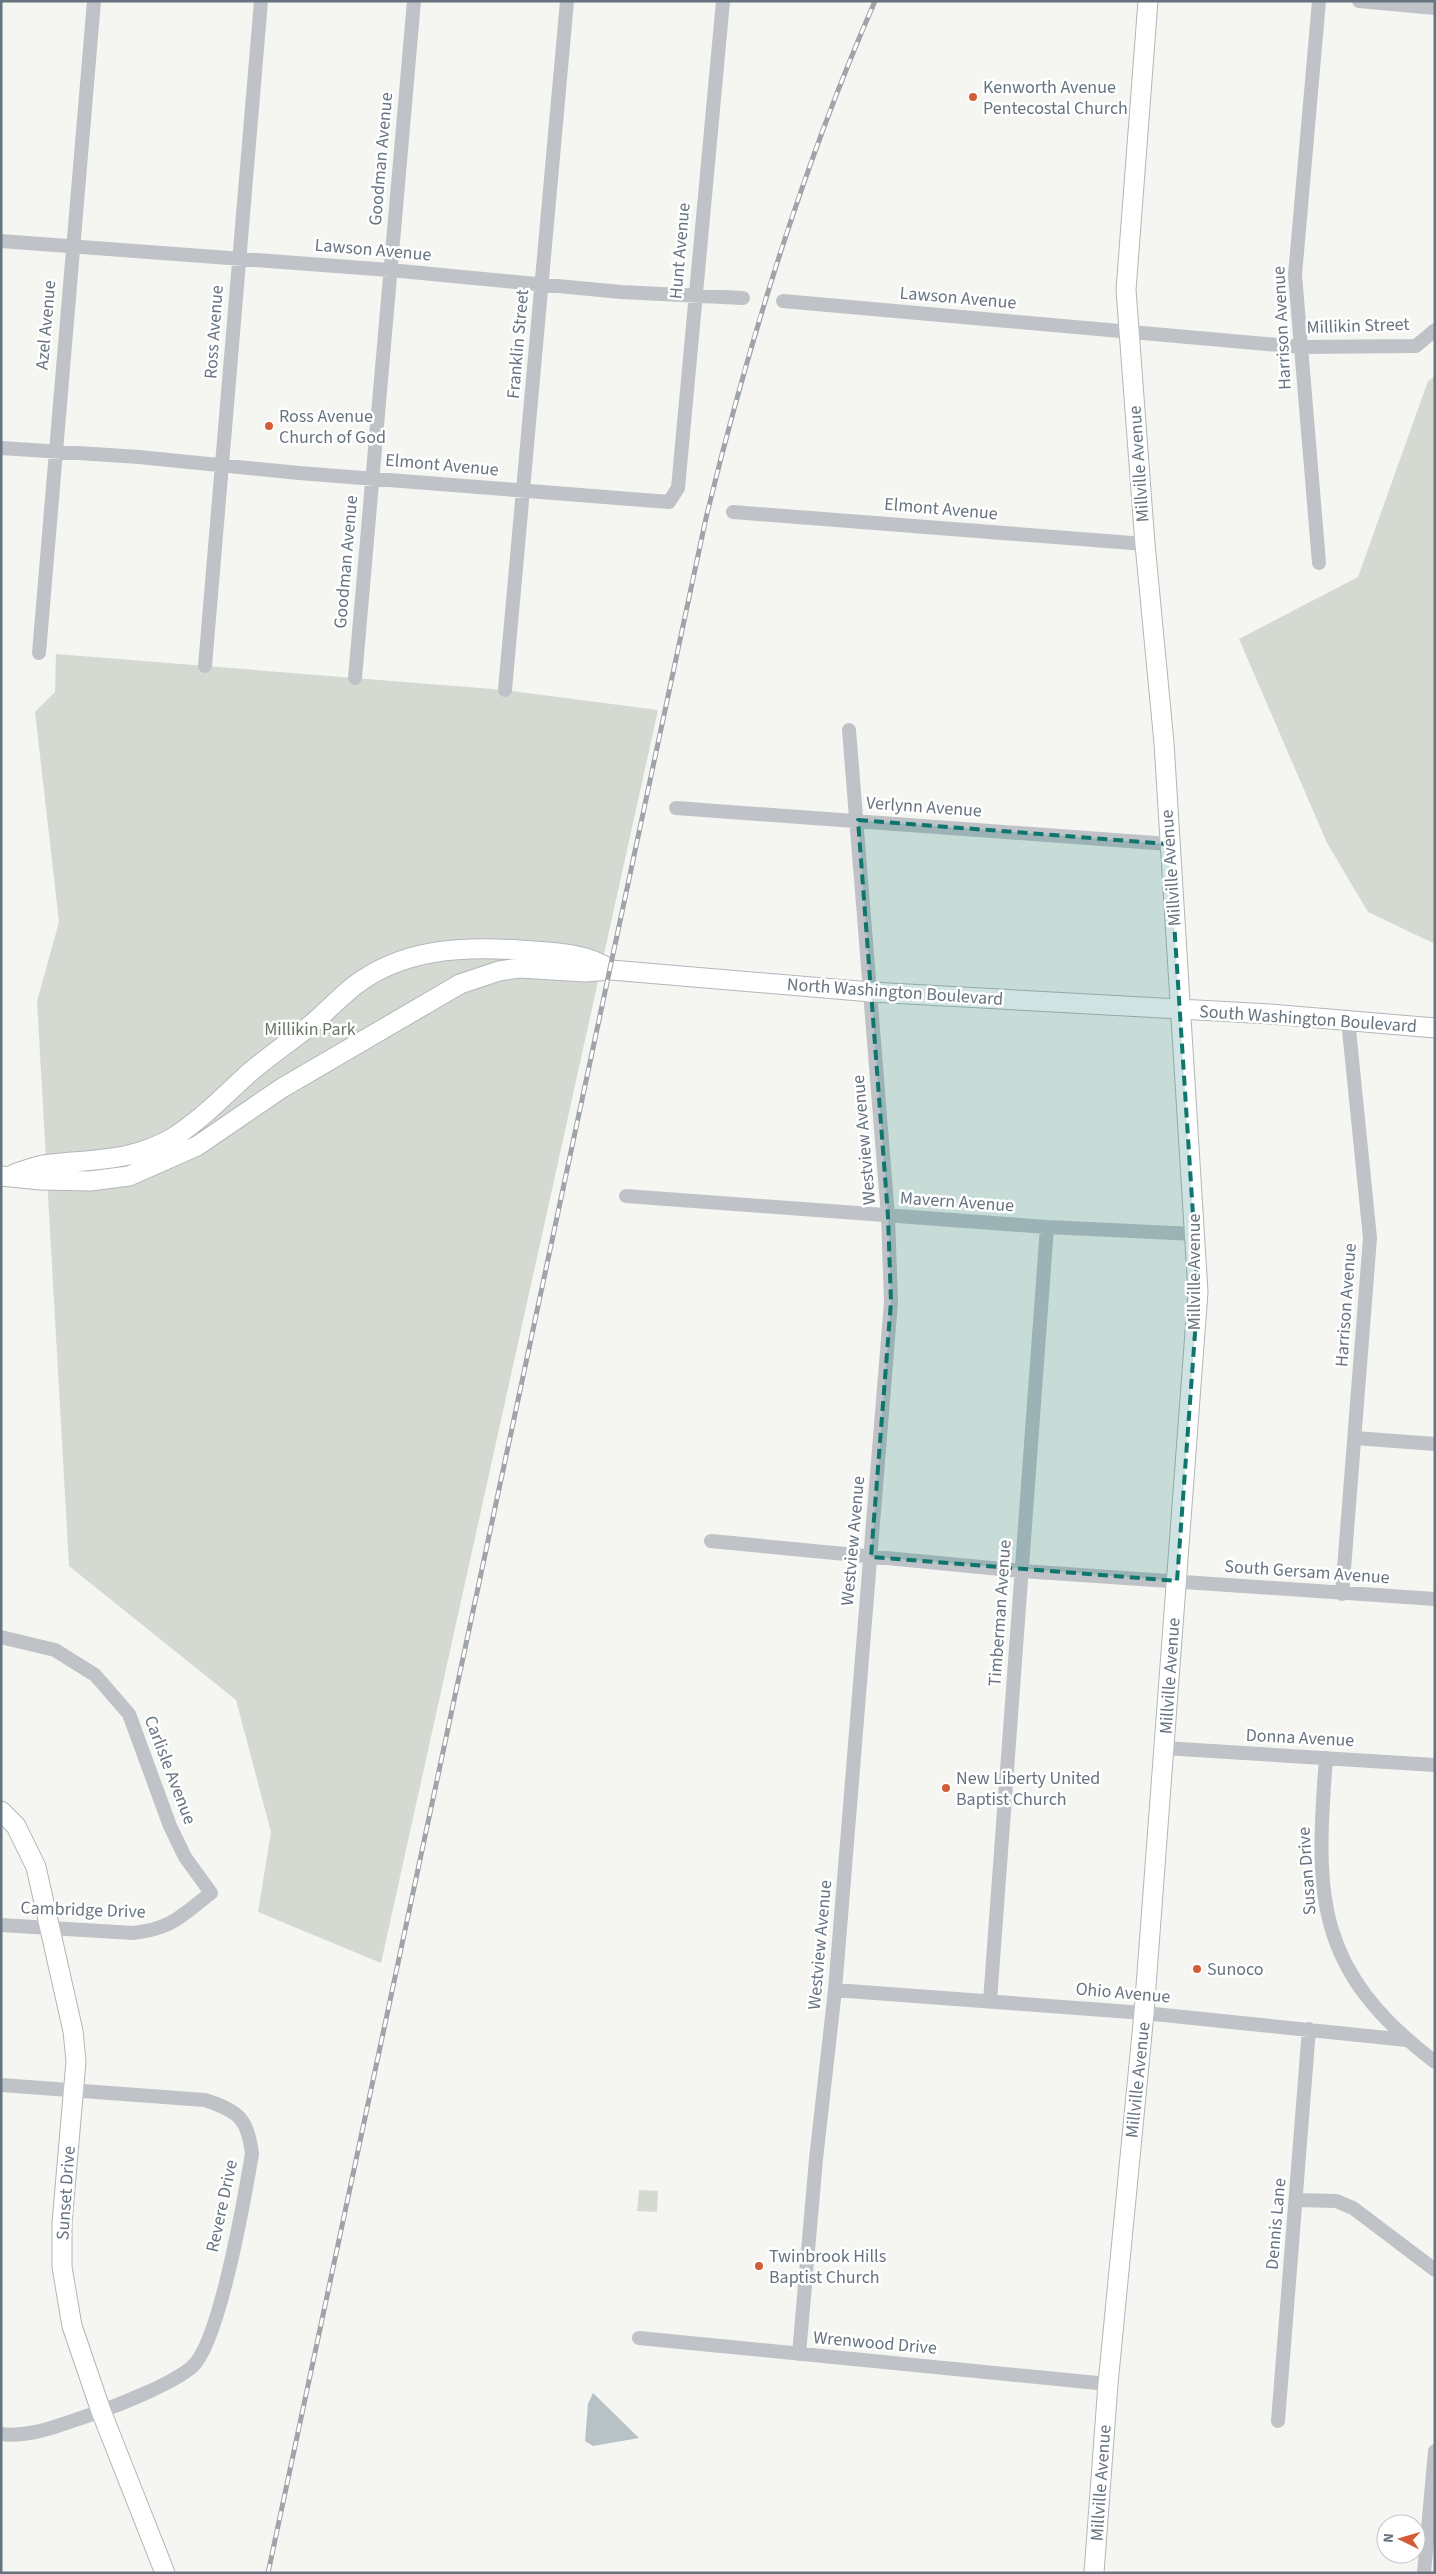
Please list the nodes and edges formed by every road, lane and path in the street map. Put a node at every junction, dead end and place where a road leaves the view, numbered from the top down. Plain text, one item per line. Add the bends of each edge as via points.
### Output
1 (94, 1) edge
2 (261, 1) edge
3 (414, 1) edge
4 (567, 1) edge
5 (723, 1) edge
6 (1148, 1) edge
7 (1319, 1) edge
8 (1359, 1) edge
9 (1435, 8) edge
10 (1, 241) edge
11 (72, 248) junction
12 (238, 260) junction
13 (390, 270) junction
14 (542, 284) junction
15 (695, 294) junction
16 (743, 298) dead end
17 (783, 300) dead end
18 (1435, 330) edge
19 (1129, 332) junction
20 (1300, 347) junction
21 (1, 448) edge
22 (55, 452) junction
23 (222, 464) junction
24 (372, 478) junction
25 (523, 491) junction
26 (669, 502) joint
27 (733, 512) dead end
28 (1145, 544) junction
29 (1318, 563) dead end
30 (39, 653) dead end
31 (205, 666) dead end
32 (356, 678) dead end
33 (505, 690) dead end
34 (849, 730) dead end
35 (676, 808) dead end
36 (858, 820) junction
37 (1169, 844) junction
38 (611, 970) junction
39 (871, 992) junction
40 (1180, 1010) junction
41 (1348, 1020) junction
42 (1435, 1028) edge
43 (6, 1176) edge
44 (626, 1196) dead end
45 (888, 1216) junction
46 (1047, 1227) junction
47 (1195, 1234) junction
48 (1355, 1438) junction
49 (1435, 1444) edge
50 (711, 1541) dead end
51 (871, 1557) junction
52 (1022, 1571) junction
53 (1177, 1581) junction
54 (1342, 1594) junction
55 (1435, 1599) edge
56 (1, 1637) edge
57 (1164, 1748) junction
58 (1326, 1758) junction
59 (1435, 1765) edge
60 (1, 1811) edge
61 (211, 1893) joint
62 (1, 1925) edge
63 (51, 1929) junction
64 (835, 1990) junction
65 (990, 2002) junction
66 (1144, 2012) junction
67 (1309, 2029) junction
68 (1407, 2040) junction
69 (1435, 2062) edge
70 (1, 2085) edge
71 (74, 2090) junction
72 (1297, 2200) junction
73 (1435, 2270) edge
74 (639, 2338) dead end
75 (799, 2354) junction
76 (1108, 2384) junction
77 (101, 2411) junction
78 (1278, 2421) dead end
79 (1, 2434) edge
80 (1435, 2451) edge
81 (165, 2573) edge
82 (1094, 2573) edge
83 (1424, 2573) edge

1 - 11 street, Azel Avenue
2 - 12 street, Ross Avenue
3 - 13 street, Goodman Avenue
4 - 14 street, Franklin Street
5 - 15 street, Hunt Avenue
6 - 19 street, Millville Avenue via 1126,267
7 - 20 street, Harrison Avenue via 1294,275
8 - 9 street
10 - 11 street, Lawson Avenue
11 - 12 street, Lawson Avenue
11 - 22 street, Azel Avenue
12 - 13 street, Lawson Avenue
12 - 23 street, Ross Avenue
13 - 14 street, Lawson Avenue
13 - 24 street, Goodman Avenue
14 - 15 street, Lawson Avenue via 621,292
14 - 25 street, Franklin Street
15 - 16 street, Lawson Avenue
15 - 26 street, Hunt Avenue via 678,488
17 - 19 street, Lawson Avenue
18 - 20 street, Millikin Street via 1416,346
19 - 20 street, Millikin Street
19 - 28 street, Millville Avenue
20 - 29 street, Harrison Avenue
21 - 22 street, Elmont Avenue
22 - 23 street, Elmont Avenue
22 - 30 street, Azel Avenue
23 - 24 street, Elmont Avenue
23 - 31 street, Ross Avenue
24 - 25 street, Elmont Avenue
24 - 32 street, Goodman Avenue
25 - 26 street, Elmont Avenue
25 - 33 street, Franklin Street
27 - 28 street, Elmont Avenue
28 - 37 street, Millville Avenue via 1164,743
34 - 36 street, Westview Avenue
35 - 36 street, Verlynn Avenue
36 - 37 street, Verlynn Avenue
36 - 39 street, Westview Avenue
37 - 40 street, Millville Avenue
38 - 39 street, North Washington Boulevard
38 - 43 street, North Washington Boulevard via 585,972 519,968 460,984 314,1068 196,1146 129,1176 90,1181
38 - 43 street, North Washington Boulevard via 592,959 525,950 484,948 420,954 390,965 355,985 199,1119 173,1137 127,1156 41,1166
39 - 40 street, North Washington Boulevard
39 - 45 street, Westview Avenue
40 - 41 street, South Washington Boulevard
40 - 47 street, Millville Avenue
41 - 42 street, South Washington Boulevard
41 - 48 street, Harrison Avenue via 1370,1238
44 - 45 street, Mavern Avenue
45 - 46 street, Mavern Avenue
45 - 51 street, Westview Avenue via 891,1302
46 - 47 street, Mavern Avenue
46 - 52 street, Timberman Avenue
47 - 53 street, Millville Avenue via 1198,1292
48 - 49 street
48 - 54 street, Harrison Avenue
50 - 51 street, South Gersam Avenue
51 - 52 street, South Gersam Avenue
51 - 64 street, Westview Avenue
52 - 53 street, South Gersam Avenue
52 - 65 street, Timberman Avenue
53 - 54 street, South Gersam Avenue
53 - 57 street, Millville Avenue
54 - 55 street, South Gersam Avenue
56 - 61 street, Carlisle Avenue via 55,1650 94,1675 129,1714 170,1826 185,1857
57 - 58 street, Donna Avenue
57 - 66 street, Millville Avenue
58 - 59 street, Donna Avenue
58 - 68 street, Susan Drive via 1320,1832 1323,1887 1331,1931 1346,1967 1369,2002
60 - 63 street, Sunset Drive via 16,1826 36,1866
61 - 63 street, Cambridge Drive via 168,1926 153,1931
62 - 63 street, Cambridge Drive
63 - 71 street, Sunset Drive via 74,2031
64 - 65 street, Ohio Avenue
64 - 75 street, Westview Avenue
65 - 66 street, Ohio Avenue
66 - 67 street, Ohio Avenue
66 - 76 street, Millville Avenue
67 - 68 street, Ohio Avenue
67 - 72 street, Dennis Lane
68 - 69 street, Susan Drive
70 - 71 street, Revere Drive
71 - 77 street, Sunset Drive via 62,2223 62,2267 72,2326
71 - 77 street, Revere Drive via 205,2100 224,2106 242,2117 250,2133 252,2154 216,2322 206,2349 192,2366 168,2382
72 - 73 street via 1336,2201 1353,2208
72 - 78 street, Dennis Lane
74 - 75 street, Wrenwood Drive
75 - 76 street, Wrenwood Drive
76 - 82 street, Millville Avenue
77 - 79 street, Revere Drive via 32,2433
77 - 81 street, Sunset Drive
80 - 83 street

